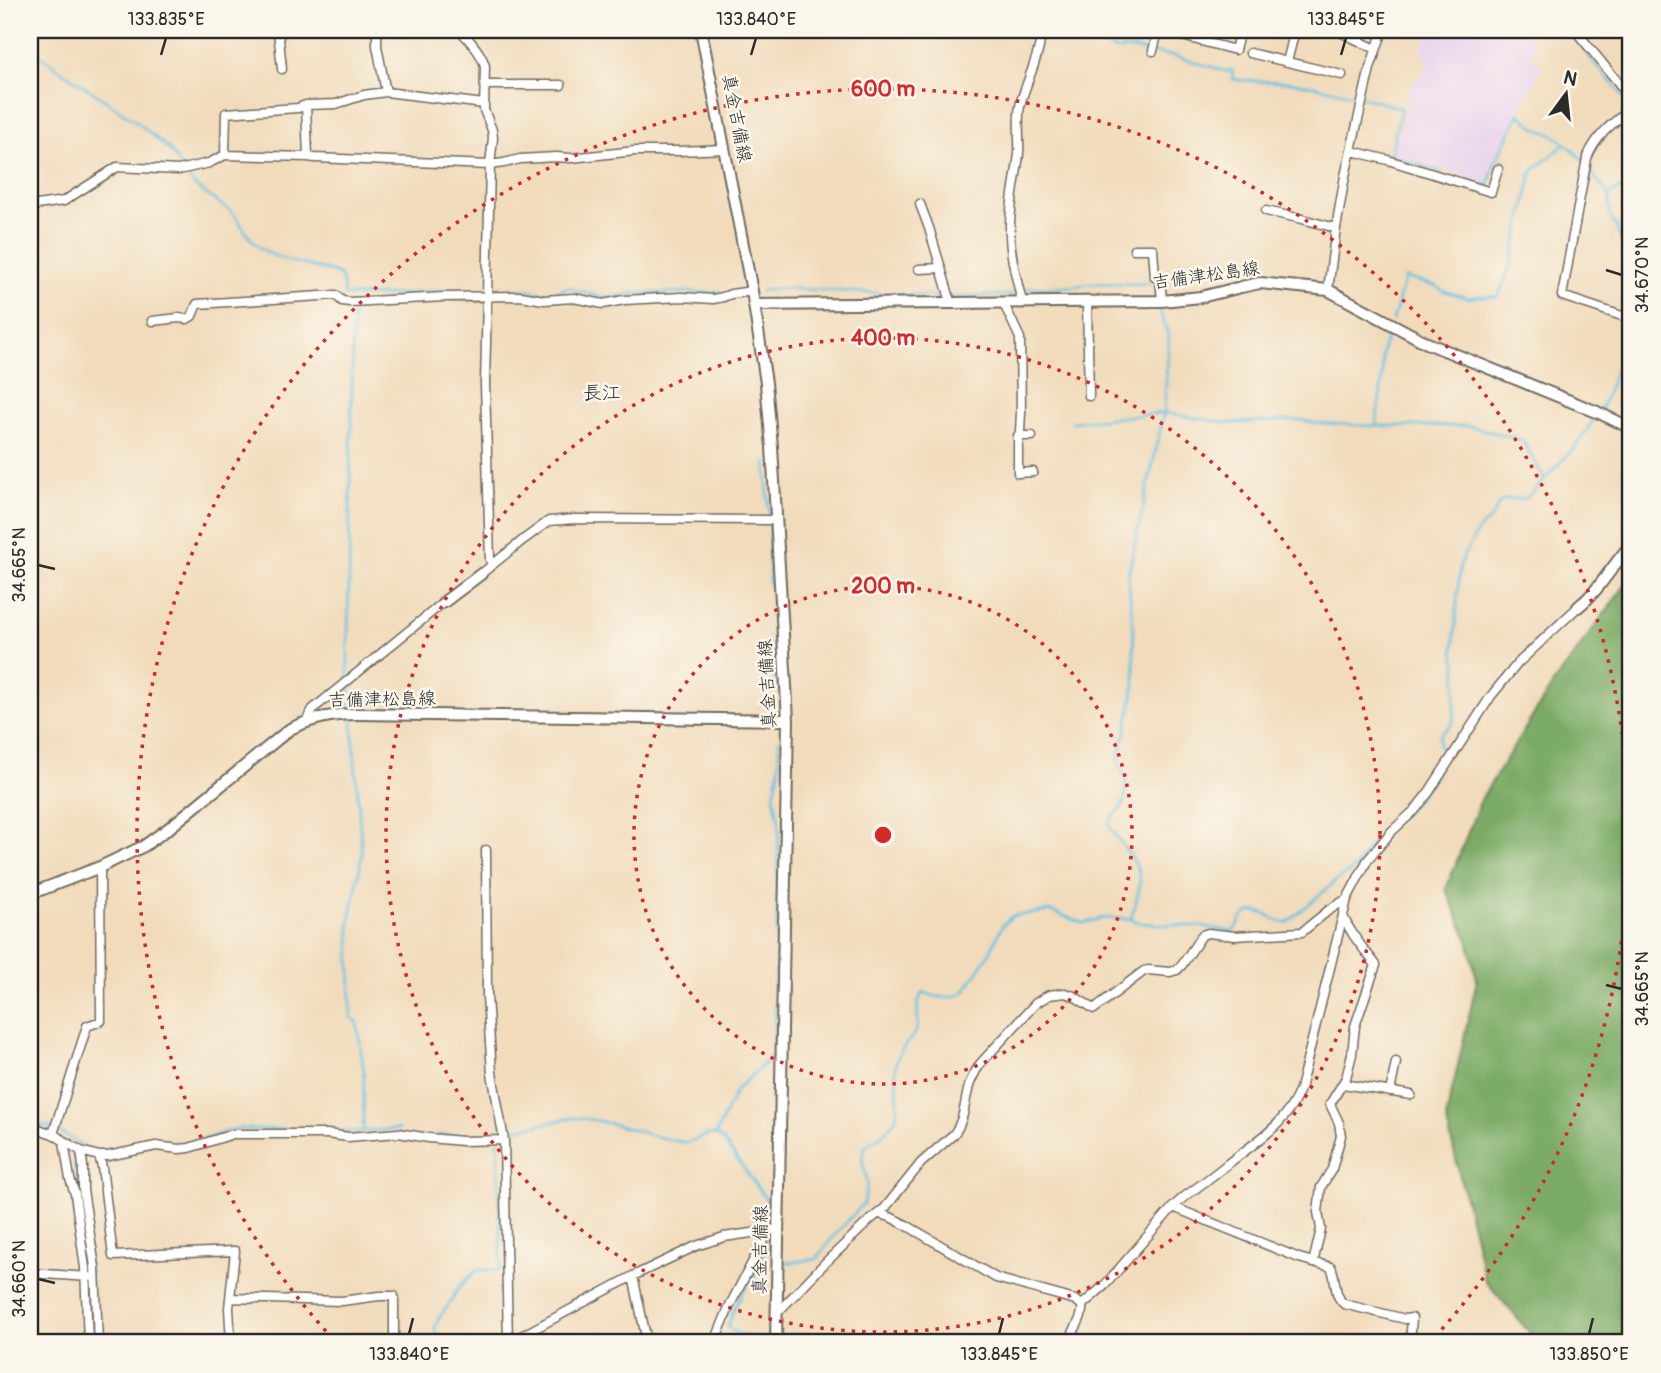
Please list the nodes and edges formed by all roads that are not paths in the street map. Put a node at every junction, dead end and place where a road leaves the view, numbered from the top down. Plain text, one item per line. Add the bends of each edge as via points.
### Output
1 (278, 30) edge
2 (377, 30) edge
3 (460, 30) edge
4 (701, 30) edge
5 (1039, 30) edge
6 (1158, 30) edge
7 (1240, 30) edge
8 (1295, 30) edge
9 (1336, 30) edge
10 (1383, 30) edge
11 (1575, 30) edge
12 (1182, 36) dead end
13 (1376, 49) junction
14 (1153, 51) dead end
15 (1250, 53) dead end
16 (1287, 62) junction
17 (282, 69) dead end
18 (1342, 75) dead end
19 (485, 85) junction
20 (561, 85) dead end
21 (386, 92) junction
22 (1631, 98) edge
23 (484, 104) junction
24 (306, 105) junction
25 (1631, 109) edge
26 (725, 149) junction
27 (1352, 151) junction
28 (225, 155) junction
29 (308, 157) junction
30 (490, 164) junction
31 (1498, 169) dead end
32 (920, 204) dead end
33 (30, 206) edge
34 (1266, 211) dead end
35 (1336, 228) junction
36 (1135, 249) dead end
37 (941, 268) junction
38 (919, 269) dead end
39 (752, 290) junction
40 (1328, 290) junction
41 (486, 298) junction
42 (1162, 301) junction
43 (951, 302) junction
44 (1003, 302) junction
45 (1022, 302) junction
46 (1087, 303) junction
47 (755, 305) junction
48 (1631, 319) edge
49 (152, 321) dead end
50 (1089, 396) dead end
51 (1631, 428) edge
52 (1018, 436) junction
53 (1032, 436) dead end
54 (1033, 472) dead end
55 (776, 520) junction
56 (1631, 545) edge
57 (492, 564) junction
58 (481, 574) joint
59 (444, 602) joint
60 (1578, 607) joint
61 (788, 719) junction
62 (306, 722) junction
63 (486, 850) dead end
64 (100, 867) junction
65 (30, 894) edge
66 (1347, 899) junction
67 (1343, 916) junction
68 (1396, 1062) dead end
69 (1343, 1084) junction
70 (1390, 1092) junction
71 (1411, 1095) dead end
72 (30, 1123) edge
73 (54, 1131) junction
74 (501, 1137) junction
75 (74, 1147) junction
76 (99, 1156) junction
77 (1173, 1207) junction
78 (878, 1214) junction
79 (771, 1230) junction
80 (1313, 1263) junction
81 (30, 1273) edge
82 (85, 1276) junction
83 (633, 1276) junction
84 (95, 1277) junction
85 (230, 1298) junction
86 (1082, 1305) junction
87 (776, 1314) junction
88 (88, 1343) edge
89 (98, 1343) edge
90 (231, 1343) edge
91 (394, 1343) edge
92 (508, 1343) edge
93 (635, 1343) edge
94 (709, 1343) edge
95 (776, 1343) edge
96 (1069, 1343) edge
97 (1410, 1343) edge

1 - 17 street
2 - 21 street
3 - 19 street via 484,61
4 - 26 main road, 真金吉備線
5 - 45 street via 1040,47 1019,110 1010,214 1009,237
6 - 14 street
7 - 12 street via 1235,50
8 - 16 street
9 - 13 street
10 - 13 street
11 - 22 street
13 - 27 street
15 - 16 street
16 - 18 street
19 - 20 street
19 - 23 street
21 - 23 street
21 - 24 street via 336,104
23 - 30 street via 493,138
24 - 28 street via 226,113
24 - 29 street
25 - 48 street via 1599,136 1587,158 1562,296
26 - 30 street via 635,151
26 - 39 main road, 真金吉備線
27 - 31 street via 1491,192
27 - 35 street
28 - 29 street
28 - 33 street via 179,170 117,167 64,201
29 - 30 street
30 - 41 street
32 - 37 street
34 - 35 street
35 - 40 street
36 - 42 street via 1153,249
37 - 38 street
37 - 43 street
39 - 41 street via 713,299 634,299 603,304 574,298
39 - 47 main road, 真金吉備線
40 - 42 main road, 吉備津松島線 via 1260,284
40 - 51 main road, 吉備津松島線 via 1427,343
41 - 49 street via 350,302 336,295 197,304 187,319
41 - 57 street via 486,469
42 - 46 main road, 吉備津松島線
43 - 44 main road, 吉備津松島線
43 - 47 main road, 吉備津松島線
44 - 45 main road, 吉備津松島線
44 - 52 street via 1020,338
45 - 46 main road, 吉備津松島線
46 - 50 street
47 - 55 main road, 真金吉備線
52 - 53 street
52 - 54 street via 1018,473
55 - 57 street via 550,521
55 - 61 main road, 真金吉備線
56 - 60 main road
57 - 58 street
58 - 59 main road
59 - 62 street via 313,709
60 - 66 street via 1528,652 1491,696 1429,792 1367,861
61 - 62 main road, 吉備津松島線 via 358,714
61 - 79 main road, 真金吉備線
62 - 64 main road, 吉備津松島線 via 290,729 156,838
63 - 74 street via 489,1030
64 - 65 main road, 吉備津松島線
64 - 73 street via 101,1021 87,1026
66 - 67 street
66 - 78 street via 1302,932 1202,935 1177,970 1144,971 1094,1009 1065,993 1042,998 980,1064 967,1091 958,1129 920,1163
67 - 69 street via 1376,965 1358,1016
67 - 77 street via 1292,1106 1267,1136
68 - 70 street
69 - 70 street
69 - 80 street via 1330,1104 1341,1130 1340,1142 1321,1187 1321,1229
70 - 71 street
72 - 73 street
73 - 75 street
74 - 76 street via 462,1141 398,1133 348,1137 242,1133 189,1148 156,1146
74 - 92 street
75 - 76 street
75 - 82 street via 70,1179
75 - 84 street via 83,1166
76 - 85 street via 113,1256 235,1251
77 - 80 street
77 - 86 street
78 - 86 street via 906,1225 996,1278
78 - 87 street
79 - 83 street via 713,1239
79 - 87 main road, 真金吉備線 via 778,1264
79 - 94 street via 716,1339
80 - 97 street via 1331,1267 1343,1304 1412,1318
81 - 82 street
82 - 84 street
82 - 88 street
83 - 92 street
83 - 93 street via 646,1337
84 - 89 street
85 - 90 street
85 - 91 street via 342,1301 394,1296
86 - 96 street
87 - 95 main road, 真金吉備線

